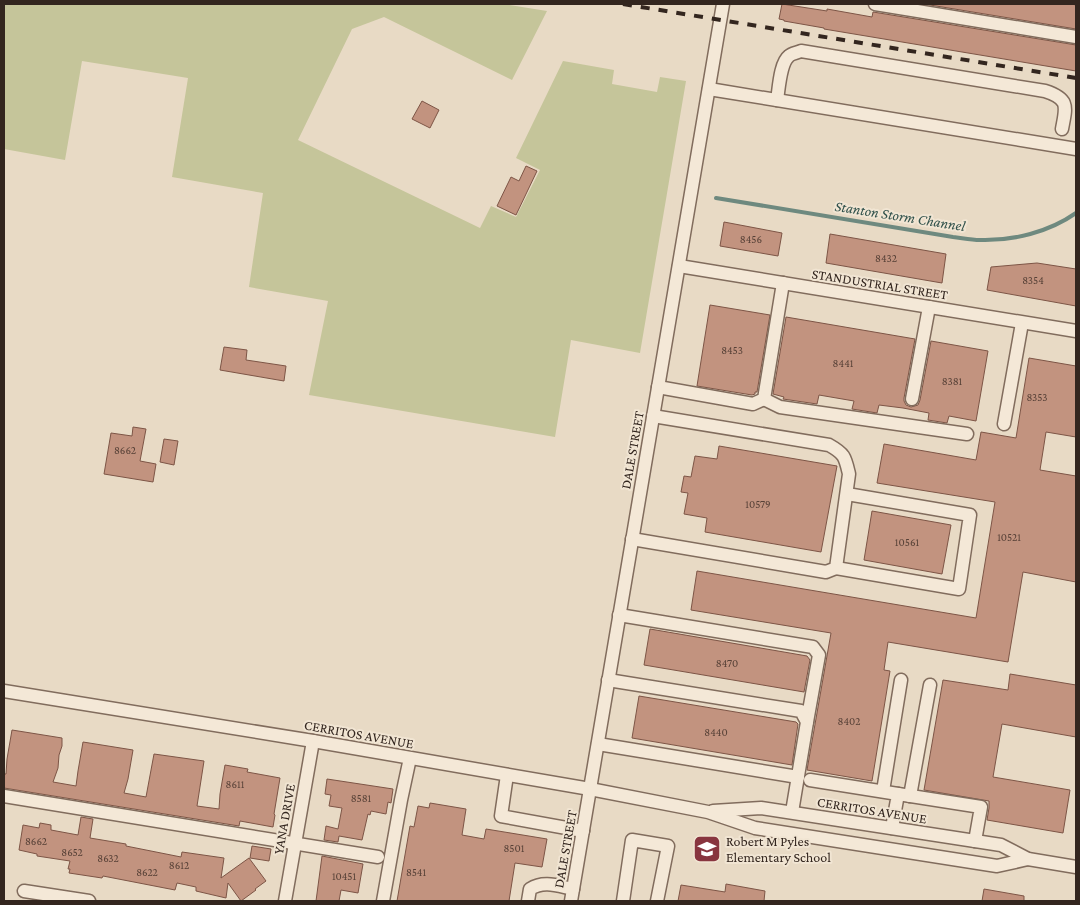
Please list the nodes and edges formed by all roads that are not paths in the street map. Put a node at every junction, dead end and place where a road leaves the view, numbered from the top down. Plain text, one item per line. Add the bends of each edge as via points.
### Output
1 (723, 4) edge
2 (875, 4) edge
3 (1076, 37) edge
4 (709, 89) junction
5 (778, 100) junction
6 (1062, 129) dead end
7 (1076, 149) edge
8 (679, 266) junction
9 (783, 283) junction
10 (929, 307) junction
11 (1022, 323) junction
12 (1076, 332) edge
13 (658, 387) junction
14 (764, 398) junction
15 (912, 398) dead end
16 (653, 416) junction
17 (1004, 424) dead end
18 (966, 434) dead end
19 (847, 494) junction
20 (632, 539) junction
21 (836, 568) junction
22 (620, 615) junction
23 (608, 680) junction
24 (901, 680) dead end
25 (930, 685) dead end
26 (4, 691) edge
27 (808, 722) junction
28 (313, 742) junction
29 (598, 744) junction
30 (410, 758) junction
31 (508, 775) junction
32 (804, 778) junction
33 (590, 789) junction
34 (883, 791) junction
35 (904, 795) junction
36 (4, 796) edge
37 (708, 812) junction
38 (792, 812) junction
39 (892, 828) junction
40 (583, 831) junction
41 (975, 841) junction
42 (295, 843) junction
43 (378, 857) dead end
44 (1028, 859) junction
45 (1076, 867) edge
46 (24, 891) dead end
47 (572, 895) edge
48 (89, 901) edge
49 (285, 901) edge
50 (383, 901) edge
51 (528, 901) edge
52 (623, 901) edge
53 (658, 901) edge

1 - 4 street, DALE STREET
2 - 3 street
4 - 5 street
4 - 8 street, DALE STREET
5 - 6 street via 786,58 801,51 1045,91 1063,100 1066,108
5 - 7 street
8 - 9 street, STANDUSTRIAL STREET
8 - 13 street, DALE STREET
9 - 10 street, STANDUSTRIAL STREET
9 - 14 street
10 - 11 street, STANDUSTRIAL STREET
10 - 15 street
11 - 12 street, STANDUSTRIAL STREET
11 - 17 street
13 - 14 street via 753,404
13 - 16 street, DALE STREET
14 - 18 street via 780,408
16 - 19 street via 829,445 846,461 849,474
16 - 20 street, DALE STREET
19 - 21 street
19 - 21 street via 970,515 959,589
20 - 21 street via 826,572
20 - 22 street, DALE STREET
22 - 23 street, DALE STREET
22 - 27 street via 814,647 819,655
23 - 27 street via 801,711
23 - 29 street, DALE STREET
24 - 34 street
25 - 35 street
26 - 28 street, CERRITOS AVENUE
27 - 32 street
28 - 30 street, CERRITOS AVENUE
28 - 42 street, YANA DRIVE
29 - 32 street
29 - 33 street, DALE STREET
30 - 31 street, CERRITOS AVENUE
30 - 50 street
31 - 33 street, CERRITOS AVENUE
31 - 40 street via 501,816
32 - 34 street
32 - 38 street
33 - 37 street, CERRITOS AVENUE
33 - 40 street, DALE STREET
34 - 35 street
35 - 39 street
35 - 41 street via 982,807
36 - 42 street
37 - 38 street, CERRITOS AVENUE via 761,808
37 - 44 street, CERRITOS AVENUE via 755,828 997,866
38 - 39 street, CERRITOS AVENUE
39 - 41 street, CERRITOS AVENUE
40 - 47 street, DALE STREET
41 - 44 street, CERRITOS AVENUE via 1001,845
42 - 43 street
42 - 49 street, YANA DRIVE
44 - 45 street, CERRITOS AVENUE
46 - 48 street
47 - 51 street via 537,884 530,889
52 - 53 street via 632,840 668,846

